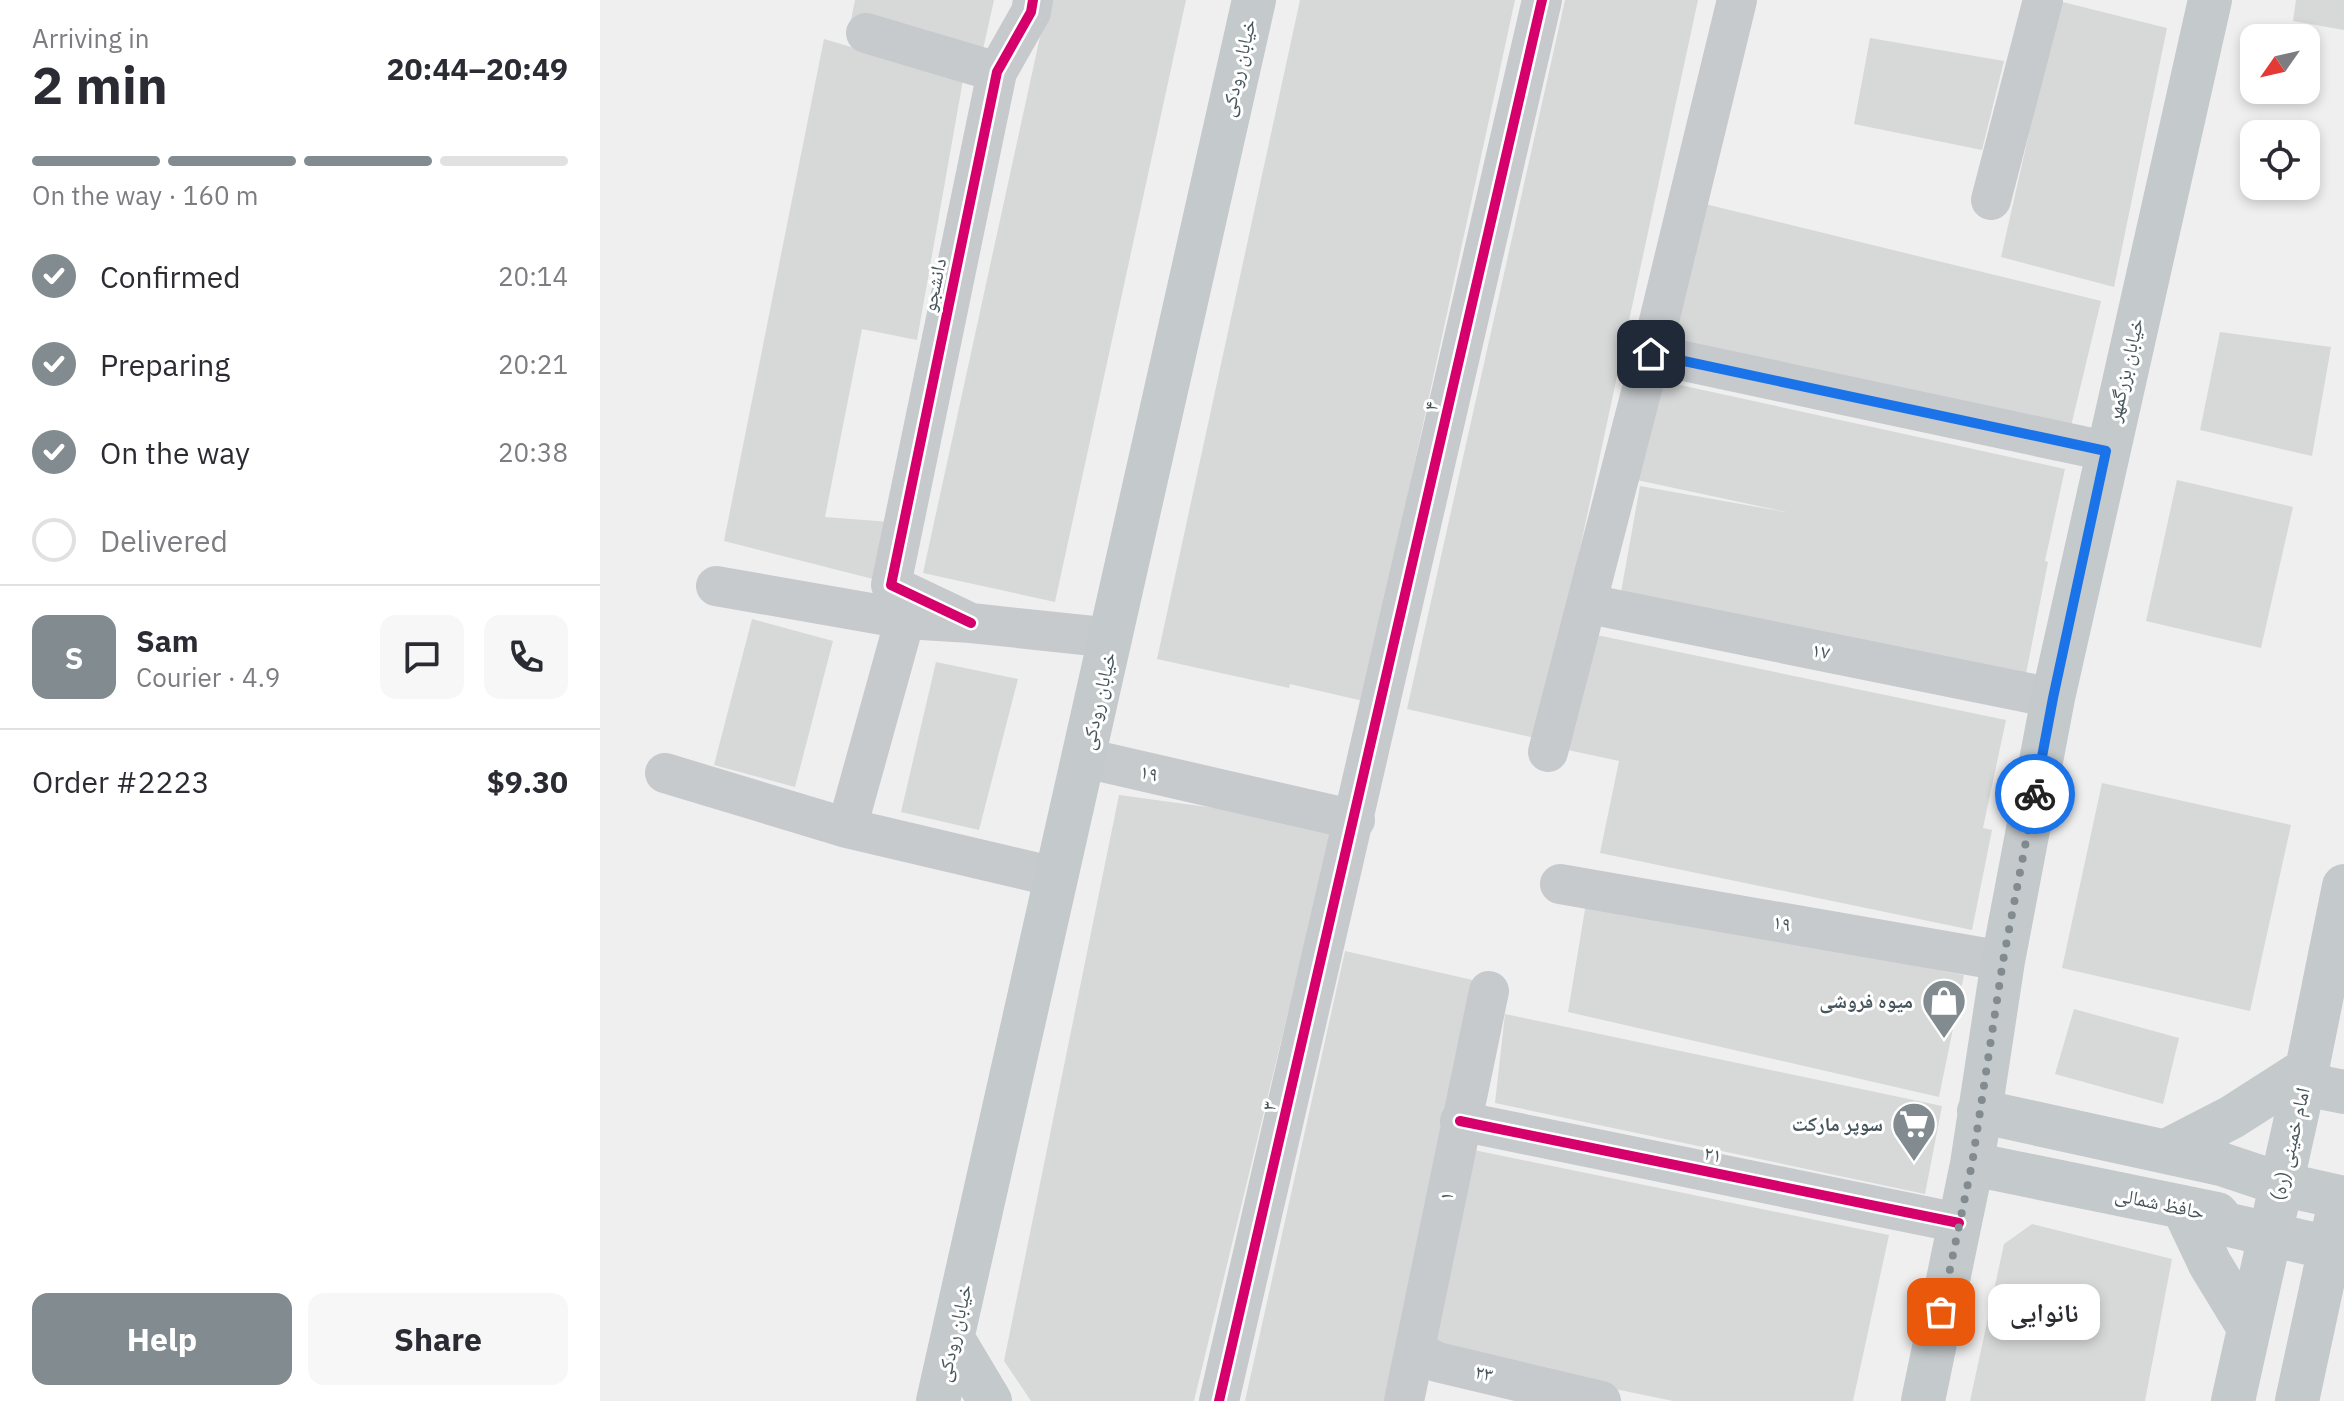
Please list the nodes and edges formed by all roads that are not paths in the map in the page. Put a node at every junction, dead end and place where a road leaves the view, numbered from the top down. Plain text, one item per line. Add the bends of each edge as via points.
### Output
1 (1033, 0) edge
2 (1254, 0) edge
3 (1542, 0) edge
4 (1737, 0) edge
5 (2043, 0) edge
6 (2208, 1) edge
7 (866, 33) dead end
8 (997, 72) junction
9 (1991, 200) dead end
10 (1651, 354) junction
11 (2106, 451) junction
12 (716, 586) dead end
13 (898, 602) junction
14 (1589, 604) junction
15 (1112, 638) junction
16 (2053, 698) junction
17 (1548, 752) dead end
18 (1085, 758) junction
19 (665, 773) dead end
20 (1355, 820) junction
21 (847, 828) junction
22 (1055, 877) junction
23 (1560, 884) dead end
24 (2344, 886) edge
25 (2003, 961) junction
26 (1489, 991) dead end
27 (2318, 1080) edge
28 (1979, 1111) junction
29 (1460, 1121) junction
30 (2166, 1151) junction
31 (1972, 1164) junction
32 (2281, 1184) junction
33 (2343, 1194) edge
34 (2183, 1207) junction
35 (1959, 1223) junction
36 (2270, 1235) junction
37 (2337, 1248) edge
38 (2251, 1319) junction
39 (2322, 1335) edge
40 (953, 1339) junction
41 (1416, 1351) junction
42 (938, 1401) edge
43 (990, 1401) edge
44 (1219, 1401) edge
45 (1404, 1401) edge
46 (1601, 1401) edge
47 (1923, 1401) edge
48 (2233, 1401) edge
49 (2297, 1401) edge

1 - 8 street, دانشجو
2 - 15 main road, خیابان رودکی
3 - 20 street, ۴
4 - 10 street
5 - 9 street
6 - 11 main road, خیابان بزرگمهر
7 - 8 street
8 - 13 street, دانشجو
10 - 11 street
10 - 14 street
11 - 16 main road, خیابان بزرگمهر
12 - 13 street
13 - 15 street via 971,623
13 - 21 street, دانشجو
14 - 16 street, ۱۷
14 - 17 street
15 - 18 main road, خیابان رودکی
16 - 25 main road, خیابان بزرگمهر
18 - 20 street, ۱۹
18 - 22 main road, خیابان رودکی
19 - 21 street
20 - 44 street, ۳
21 - 22 street
22 - 40 main road, خیابان رودکی
23 - 25 street, ۱۹
24 - 27 main road, امام خمینی (ره)
25 - 28 main road, خیابان بزرگمهر
26 - 29 street, ۱
27 - 30 main road
27 - 32 main road, امام خمینی (ره)
28 - 30 main road
28 - 31 main road, خیابان بزرگمهر
29 - 35 street, ۲۱
29 - 41 street, ۱
30 - 32 main road
31 - 34 main road, حافظ شمالی
31 - 35 main road, خیابان بزرگمهر
32 - 33 main road
32 - 36 main road, امام خمینی (ره)
33 - 37 main road
34 - 36 main road, حافظ شمالی
34 - 38 main road via 2210,1264
35 - 47 main road, خیابان بزرگمهر
36 - 37 main road, حافظ شمالی
36 - 38 main road, امام خمینی (ره)
37 - 39 main road
38 - 39 main road via 2274,1305 2296,1308
38 - 48 main road, امام خمینی (ره)
39 - 49 main road
40 - 42 main road, خیابان رودکی
40 - 43 main road
41 - 45 street, ۱
41 - 46 street, ۲۳ via 1437,1362

